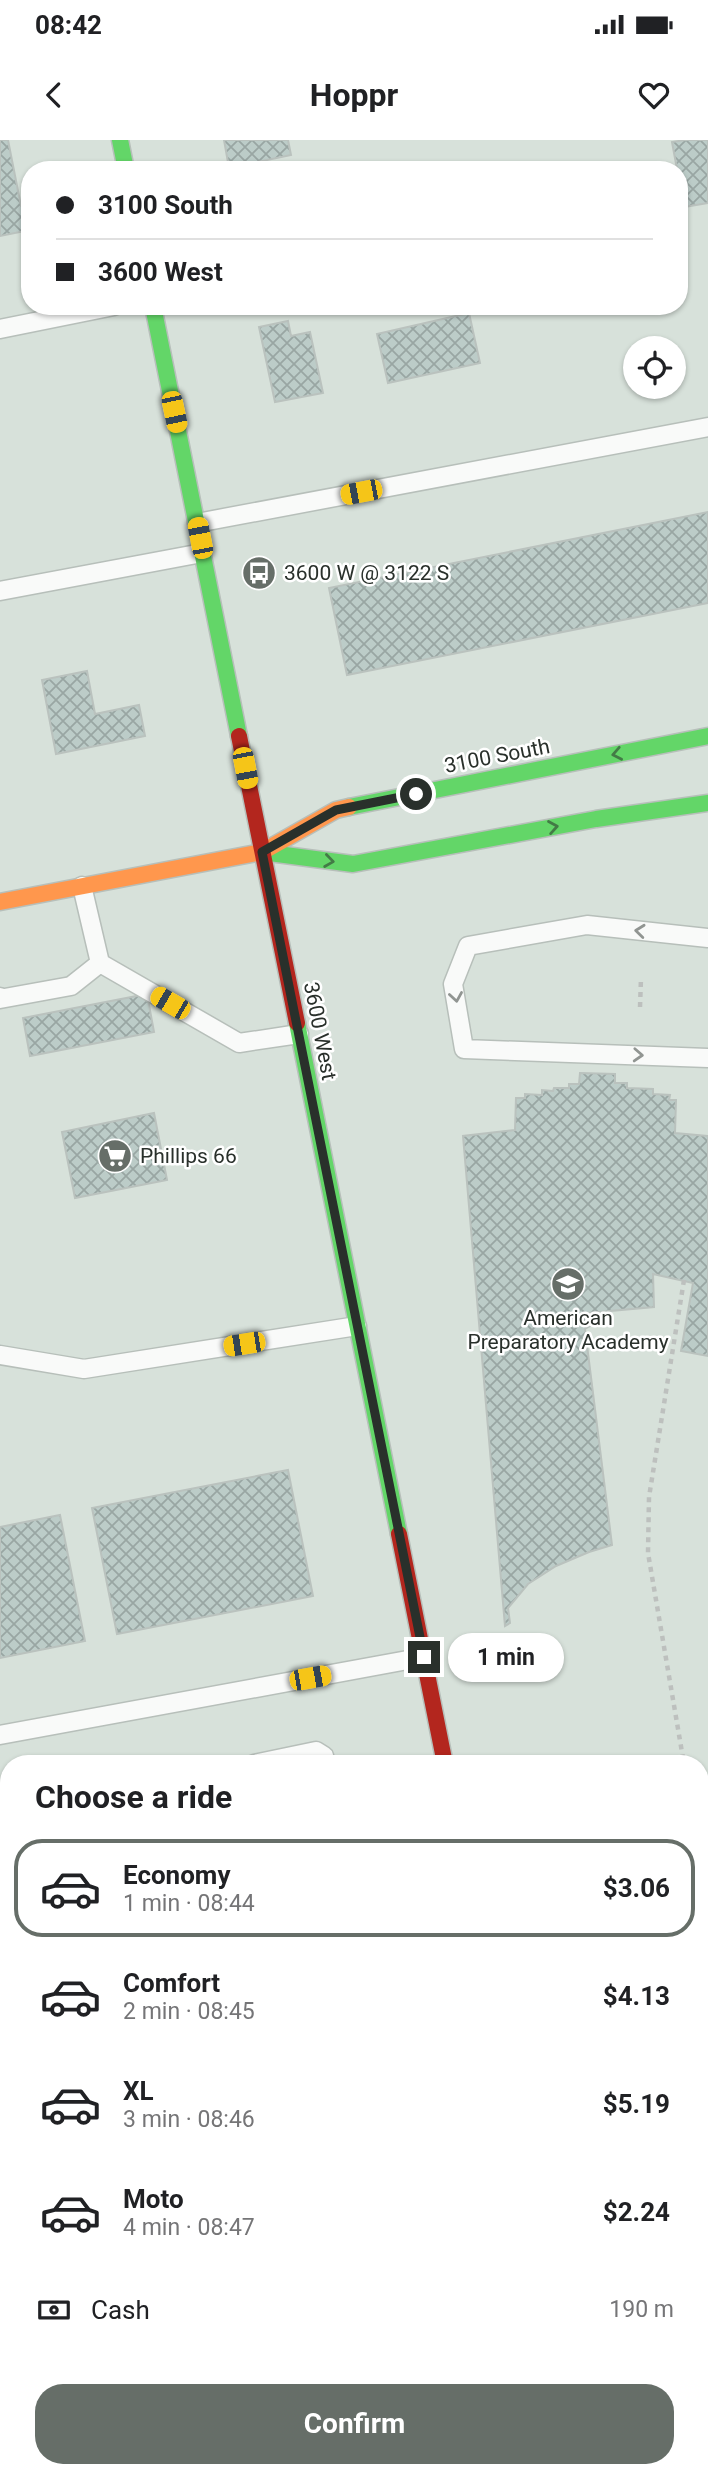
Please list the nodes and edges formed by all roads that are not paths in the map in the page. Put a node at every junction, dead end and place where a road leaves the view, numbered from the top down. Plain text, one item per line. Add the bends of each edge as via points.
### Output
1 (120, 140) edge
2 (124, 161) edge
3 (69, 315) edge
4 (155, 315) edge
5 (0, 329) edge
6 (708, 427) edge
7 (197, 523) junction
8 (202, 553) junction
9 (0, 591) edge
10 (708, 736) edge
11 (708, 803) edge
12 (262, 852) junction
13 (82, 886) junction
14 (0, 902) edge
15 (708, 938) edge
16 (100, 963) junction
17 (0, 997) edge
18 (299, 1034) junction
19 (708, 1058) edge
20 (358, 1326) junction
21 (0, 1355) edge
22 (424, 1657) junction
23 (0, 1735) edge
24 (297, 1755) edge
25 (322, 1755) edge
26 (443, 1755) edge

1 - 2 street
3 - 5 lane
4 - 7 street, 3600 West
6 - 7 lane
7 - 8 street, 3600 West
8 - 9 lane
8 - 12 street, 3600 West
10 -> 12 street, 3100 South via 336,810
12 -> 11 street, 3100 South via 353,864
12 - 13 street, 3100 South
12 - 18 street, 3600 West
13 - 14 street, 3100 South
13 - 16 lane
15 -> 19 lane via 587,925 468,946 453,984 464,1049
16 - 17 lane via 71,986
16 - 18 lane via 239,1044
18 - 20 street, 3600 West
20 - 21 lane via 85,1369
20 - 22 street, 3600 West
22 - 23 lane
22 - 26 street, 3600 West
24 - 25 lane via 316,1751

